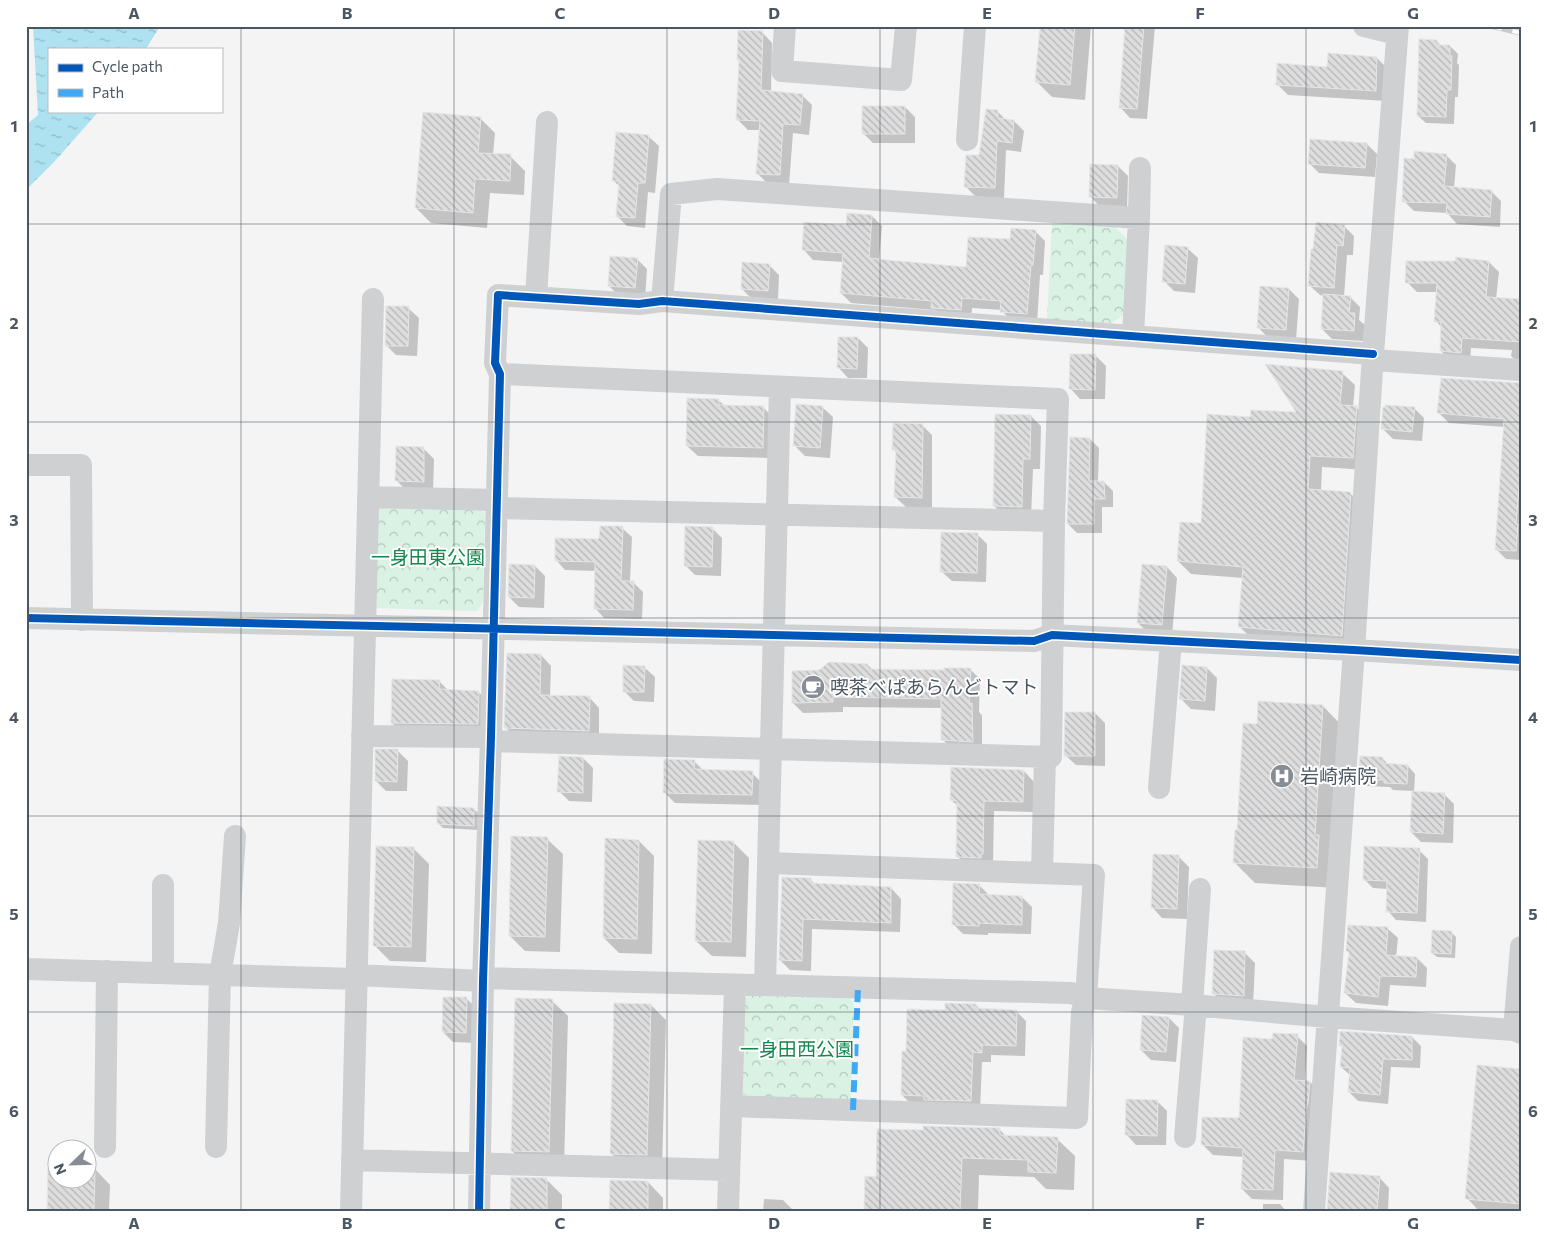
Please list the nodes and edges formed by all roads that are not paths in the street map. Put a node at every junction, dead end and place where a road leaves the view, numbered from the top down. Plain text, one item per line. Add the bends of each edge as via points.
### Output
1 (785, 26) edge
2 (906, 26) edge
3 (975, 26) edge
4 (1364, 26) edge
5 (1398, 30) edge
6 (547, 122) dead end
7 (967, 140) dead end
8 (1140, 168) dead end
9 (1139, 218) junction
10 (536, 297) junction
11 (373, 299) dead end
12 (662, 301) junction
13 (1133, 336) junction
14 (1373, 357) junction
15 (1521, 370) edge
16 (500, 374) junction
17 (780, 387) junction
18 (26, 465) edge
19 (368, 497) junction
20 (497, 504) junction
21 (778, 514) junction
22 (1054, 521) junction
23 (26, 618) edge
24 (82, 620) junction
25 (365, 626) junction
26 (494, 629) junction
27 (1052, 635) junction
28 (774, 636) junction
29 (1171, 641) junction
30 (1354, 650) junction
31 (1521, 660) edge
32 (362, 736) junction
33 (491, 739) junction
34 (771, 749) junction
35 (1045, 756) junction
36 (1159, 788) dead end
37 (235, 836) dead end
38 (769, 863) junction
39 (1042, 872) junction
40 (164, 885) dead end
41 (1200, 889) dead end
42 (1521, 947) edge
43 (26, 969) edge
44 (107, 971) junction
45 (163, 973) junction
46 (220, 975) junction
47 (356, 977) junction
48 (483, 979) junction
49 (735, 985) junction
50 (765, 985) junction
51 (1086, 998) junction
52 (1194, 1005) junction
53 (1328, 1017) junction
54 (1517, 1032) edge
55 (732, 1106) junction
56 (1185, 1137) dead end
57 (105, 1147) dead end
58 (216, 1147) dead end
59 (352, 1160) junction
60 (481, 1163) junction
61 (729, 1170) junction
62 (351, 1211) edge
63 (479, 1211) edge
64 (728, 1211) edge
65 (1314, 1211) edge

1 - 2 street via 782,71 901,80
3 - 7 street
4 - 5 street
5 - 14 street
6 - 10 street
8 - 9 street
9 - 12 street via 717,189 671,194
9 - 13 street
10 - 12 street via 639,304
10 - 16 street via 498,295 495,362
11 - 19 street
12 - 13 street
13 - 14 street
14 - 15 street
14 - 30 street
16 - 17 street
16 - 20 street
17 - 21 street
17 - 22 street via 1058,399
18 - 24 street via 81,465
19 - 20 street
19 - 25 street
20 - 21 street
20 - 26 street
21 - 22 street
21 - 28 street
22 - 27 street
23 - 24 street
24 - 25 street
25 - 26 street
25 - 32 street
26 - 28 street
26 - 33 street
27 - 28 street via 1034,641
27 - 29 street
27 - 35 street via 1051,756
28 - 34 street
29 - 30 street
29 - 36 street
30 - 31 street
30 - 53 street
32 - 33 street
32 - 47 street
33 - 34 street
33 - 48 street
34 - 35 street
34 - 38 street
35 - 39 street
37 - 46 street via 229,923
38 - 39 street
38 - 50 street
39 - 51 street via 1094,875
40 - 45 street
41 - 52 street
42 - 54 street
43 - 44 street
44 - 45 street
44 - 57 street
45 - 46 street
46 - 47 street
46 - 58 street
47 - 48 street
47 - 59 street
48 - 49 street
48 - 60 street
49 - 50 street
49 - 55 street
50 - 51 street via 1071,993
51 - 52 street
51 - 55 street via 1082,1012 1077,1118
52 - 53 street
52 - 56 street
53 - 54 street
53 - 65 street
55 - 61 street
59 - 60 street
59 - 62 street
60 - 61 street
60 - 63 street
61 - 64 street

